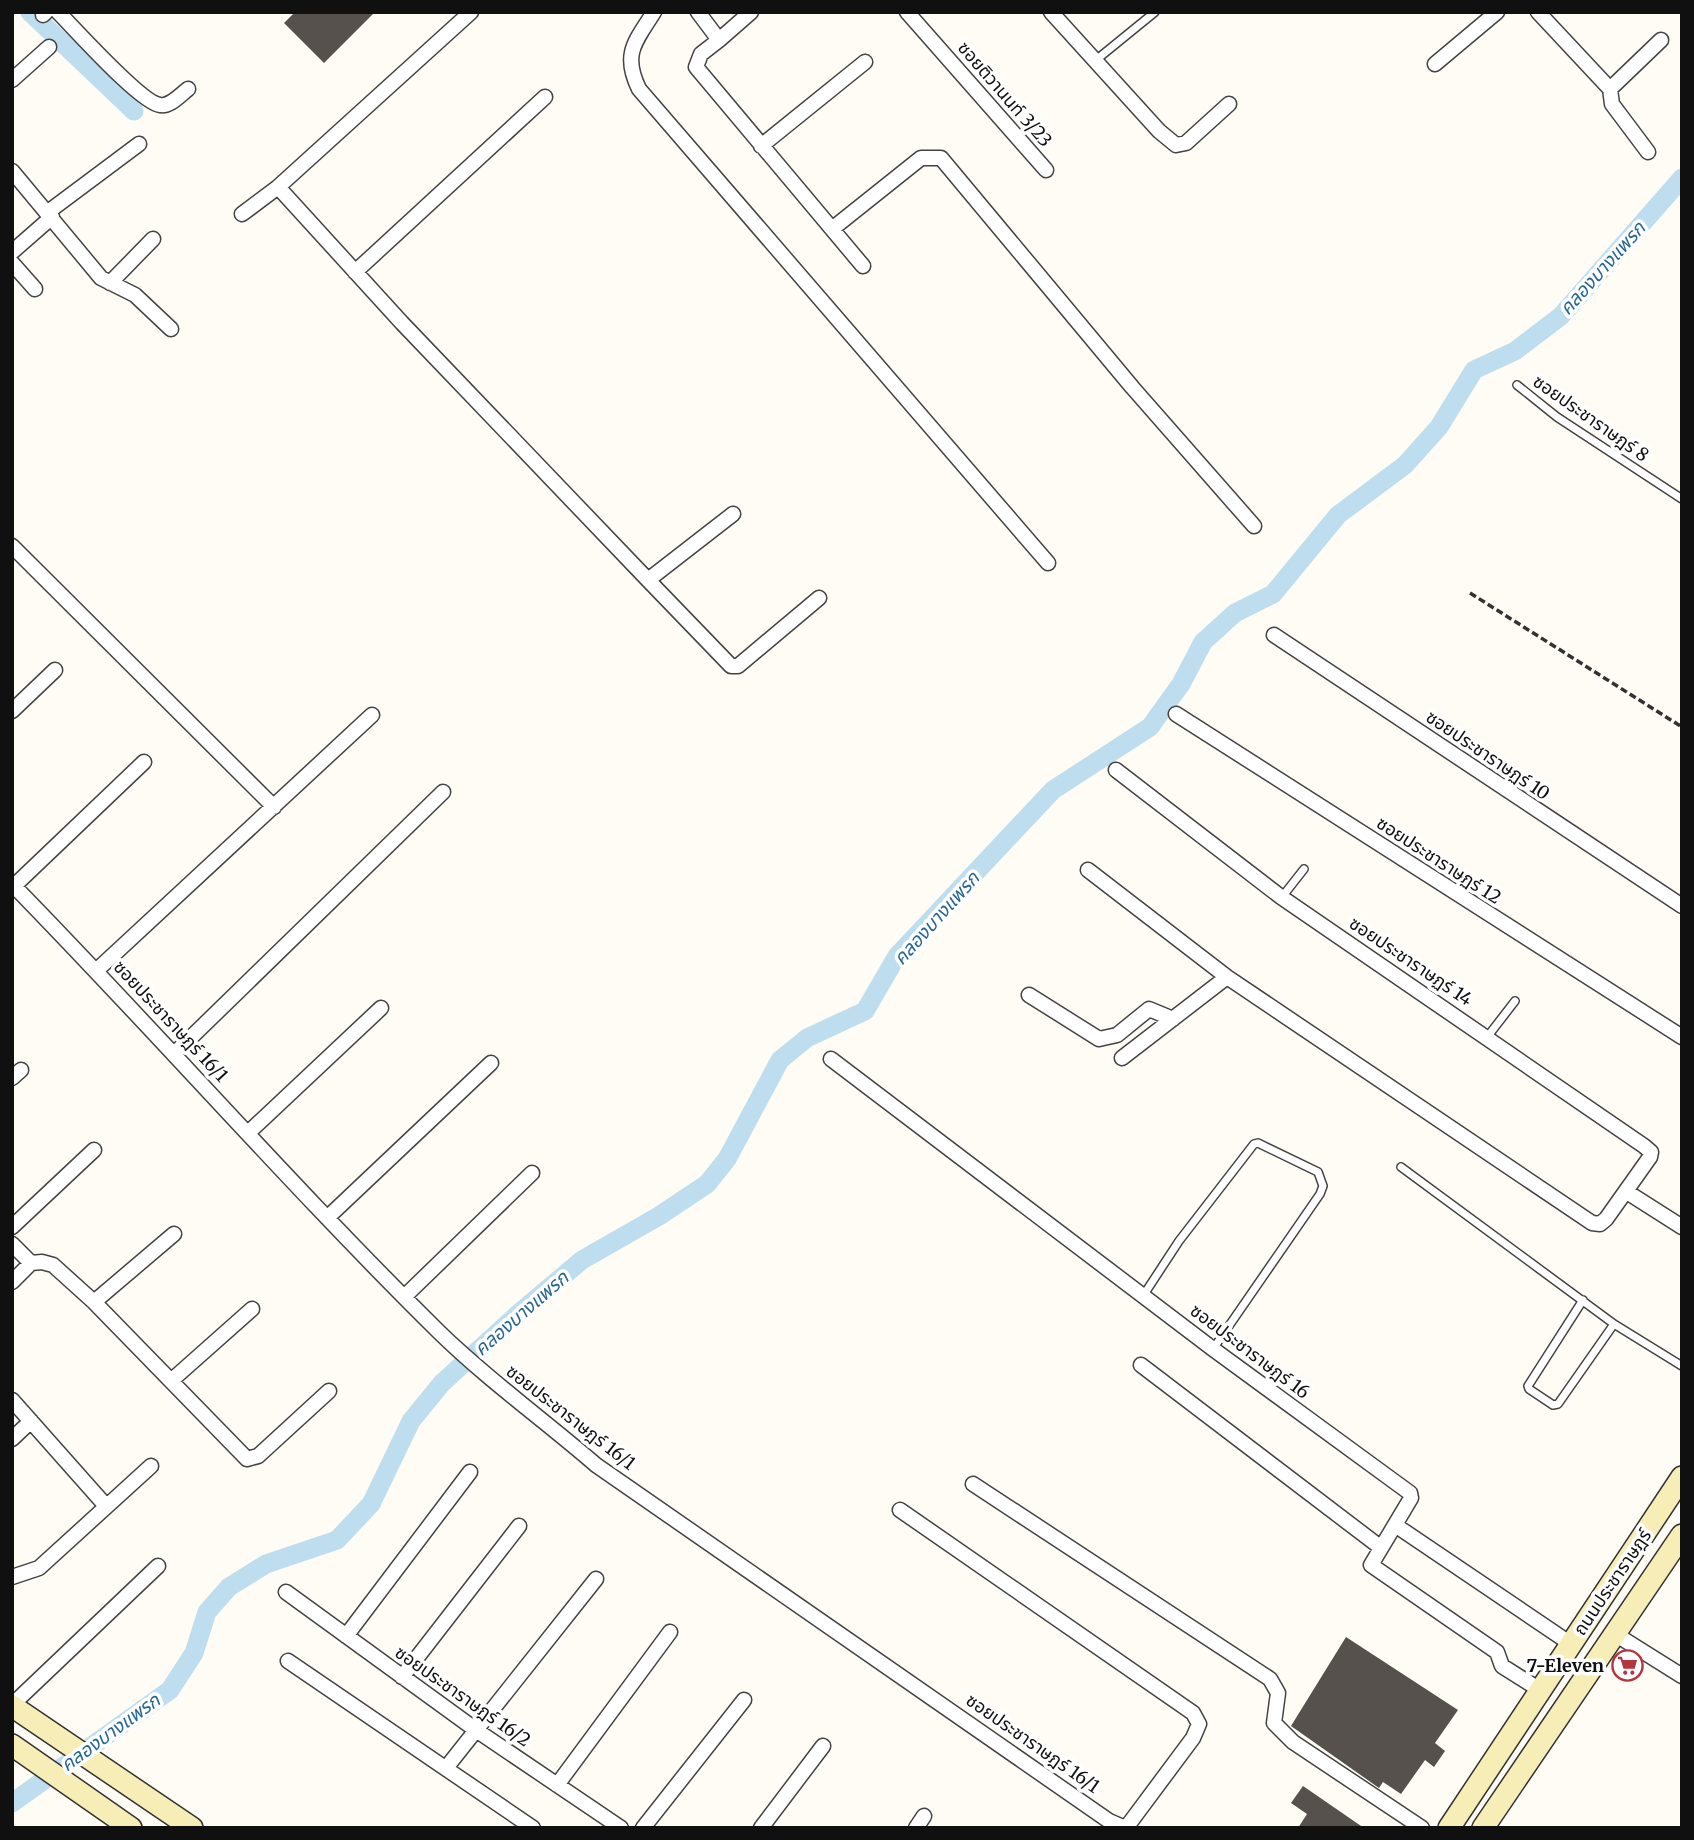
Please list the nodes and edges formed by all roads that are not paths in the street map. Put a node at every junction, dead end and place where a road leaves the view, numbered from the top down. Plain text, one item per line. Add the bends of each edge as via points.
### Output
1 (471, 12) edge
2 (654, 12) edge
3 (698, 12) edge
4 (751, 12) edge
5 (907, 12) edge
6 (1051, 12) edge
7 (1155, 12) edge
8 (1497, 12) edge
9 (1538, 12) edge
10 (49, 13) edge
11 (719, 40) junction
12 (1661, 40) dead end
13 (49, 47) dead end
14 (1095, 60) junction
15 (865, 62) dead end
16 (1435, 64) dead end
17 (12, 80) edge
18 (188, 89) dead end
19 (1610, 89) junction
20 (545, 97) dead end
21 (1229, 104) dead end
22 (139, 144) dead end
23 (761, 146) junction
24 (1648, 152) dead end
25 (1046, 170) dead end
26 (12, 171) edge
27 (278, 187) junction
28 (50, 214) junction
29 (242, 214) dead end
30 (832, 229) junction
31 (153, 239) dead end
32 (12, 253) edge
33 (12, 263) edge
34 (863, 266) dead end
35 (355, 272) junction
36 (110, 283) junction
37 (35, 289) dead end
38 (171, 329) dead end
39 (1517, 386) dead end
40 (1682, 499) edge
41 (733, 514) dead end
42 (1254, 526) dead end
43 (12, 546) edge
44 (1048, 563) dead end
45 (648, 580) junction
46 (819, 598) dead end
47 (1274, 635) dead end
48 (55, 670) dead end
49 (12, 711) edge
50 (1176, 714) dead end
51 (372, 715) dead end
52 (144, 762) dead end
53 (1116, 770) dead end
54 (443, 792) dead end
55 (274, 807) junction
56 (1304, 869) dead end
57 (1088, 870) dead end
58 (13, 885) edge
59 (1281, 897) junction
60 (1682, 906) edge
61 (97, 970) junction
62 (1227, 977) junction
63 (1029, 995) dead end
64 (1516, 1001) dead end
65 (381, 1008) dead end
66 (1173, 1019) junction
67 (1488, 1036) junction
68 (1682, 1037) edge
69 (174, 1053) junction
70 (1122, 1058) dead end
71 (831, 1059) dead end
72 (491, 1063) dead end
73 (249, 1132) junction
74 (94, 1150) dead end
75 (1401, 1167) dead end
76 (532, 1174) dead end
77 (1628, 1192) junction
78 (327, 1218) junction
79 (12, 1227) edge
80 (1682, 1227) edge
81 (174, 1234) dead end
82 (12, 1244) edge
83 (32, 1263) junction
84 (12, 1282) edge
85 (1143, 1296) junction
86 (404, 1297) junction
87 (1583, 1300) junction
88 (94, 1302) junction
89 (252, 1309) dead end
90 (1614, 1324) junction
91 (1213, 1349) junction
92 (1141, 1365) dead end
93 (1682, 1366) edge
94 (172, 1380) junction
95 (329, 1391) dead end
96 (12, 1400) edge
97 (31, 1421) junction
98 (12, 1439) edge
99 (151, 1466) dead end
100 (470, 1472) dead end
101 (1682, 1477) edge
102 (973, 1484) dead end
103 (106, 1506) junction
104 (900, 1510) dead end
105 (1395, 1525) junction
106 (519, 1526) dead end
107 (1682, 1535) edge
108 (1380, 1547) junction
109 (158, 1566) dead end
110 (12, 1577) edge
111 (596, 1579) dead end
112 (286, 1592) dead end
113 (670, 1632) dead end
114 (1615, 1634) junction
115 (346, 1636) junction
116 (1571, 1644) junction
117 (288, 1661) dead end
118 (1682, 1676) edge
119 (402, 1677) junction
120 (1540, 1690) junction
121 (744, 1700) dead end
122 (12, 1706) edge
123 (476, 1731) junction
124 (823, 1746) dead end
125 (15, 1747) edge
126 (446, 1768) junction
127 (557, 1785) junction
128 (131, 1828) edge
129 (192, 1828) edge
130 (533, 1828) edge
131 (621, 1828) edge
132 (642, 1828) edge
133 (761, 1828) edge
134 (1126, 1828) edge
135 (1422, 1828) edge
136 (1449, 1828) edge
137 (1483, 1828) edge

1 - 27 street
2 - 44 street via 630,54 630,70 639,89
3 - 11 street
4 - 11 street
5 - 25 street, ซอยติวานนท์ 3/23
6 - 14 street
7 - 14 lane
8 - 16 street
9 - 19 street
10 - 18 street via 155,104 169,104
11 - 23 street via 701,54 696,67
12 - 19 street
13 - 17 street
14 - 21 street via 1177,145 1186,143
15 - 23 street
19 - 24 street via 1612,104
20 - 35 street
22 - 28 street
23 - 30 street
26 - 28 street
27 - 29 street
27 - 35 street
28 - 32 street
28 - 36 street via 97,274
30 - 34 street
30 - 42 street via 921,158 941,158
31 - 36 street
33 - 37 street
35 - 45 street
36 - 38 street via 135,295
39 - 40 lane, ซอยประชาราษฎร์ 8
41 - 45 street
43 - 55 street
45 - 46 street via 731,666 738,666
47 - 60 street, ซอยประชาราษฏร์ 10
48 - 49 street
50 - 68 street, ซอยประชาราษฏร์ 12
51 - 55 street
52 - 58 street
53 - 59 street, ซอยประชาราษฏร์ 14
54 - 69 street
55 - 61 street
56 - 59 lane
57 - 62 street
58 - 61 street, ซอยประชาราษฎร์ 16/1
59 - 67 street, ซอยประชาราษฏร์ 14
61 - 69 street, ซอยประชาราษฎร์ 16/1
62 - 66 street
62 - 77 street, ซอยประชาราษฏร์ 14 via 1592,1223 1606,1220
63 - 66 street via 1098,1039 1117,1035 1149,1009
64 - 67 lane
65 - 73 street
66 - 70 street
67 - 77 street, ซอยประชาราษฏร์ 14 via 1651,1152
69 - 73 street, ซอยประชาราษฎร์ 16/1
71 - 85 street, ซอยประชาราษฎร์ 16
72 - 78 street
73 - 78 street, ซอยประชาราษฎร์ 16/1
74 - 79 street
75 - 87 lane
76 - 86 street
77 - 80 street
78 - 86 street, ซอยประชาราษฎร์ 16/1
81 - 88 street
82 - 83 street
83 - 84 street
83 - 88 street via 52,1265
85 - 91 street, ซอยประชาราษฎร์ 16
85 - 91 lane via 1254,1144 1318,1172 1324,1186 1320,1194
86 - 134 street, ซอยประชาราษฎร์ 16/1 via 478,1367 596,1465 1109,1821
87 - 90 lane
87 - 90 lane via 1529,1389 1558,1404
88 - 94 street
89 - 94 street
90 - 93 lane
91 - 105 street, ซอยประชาราษฎร์ 16 via 1410,1493
92 - 108 street
94 - 95 street via 242,1455 252,1460
96 - 97 street
97 - 98 street
97 - 103 street
99 - 103 street
100 - 115 street
101 - 116 main road, ถนนประชาราษฎร์
102 - 135 street via 1270,1679 1278,1693 1274,1723 1293,1742
103 - 110 street via 39,1567
104 - 134 street via 1193,1713 1199,1724 1193,1738
105 - 108 street, ซอยประชาราษฎร์ 16
105 - 116 street
106 - 119 street
107 - 114 main road, ถนนประชาราษฎร์
108 - 120 street via 1372,1566 1497,1652 1502,1666
109 - 122 street
111 - 123 street
112 - 115 street, ซอยประชาราษฎร์ 16/2
113 - 127 street
114 - 118 street
114 - 137 main road, ถนนประชาราษฎร์
115 - 119 street, ซอยประชาราษฎร์ 16/2
116 - 120 main road, ถนนประชาราษฎร์
117 - 126 street
119 - 123 street, ซอยประชาราษฎร์ 16/2
120 - 136 main road, ถนนประชาราษฎร์
121 - 132 street
122 - 129 main road
123 - 126 street
123 - 127 street, ซอยประชาราษฎร์ 16/2
124 - 133 street
125 - 128 main road
126 - 130 street
127 - 131 street, ซอยประชาราษฎร์ 16/2

